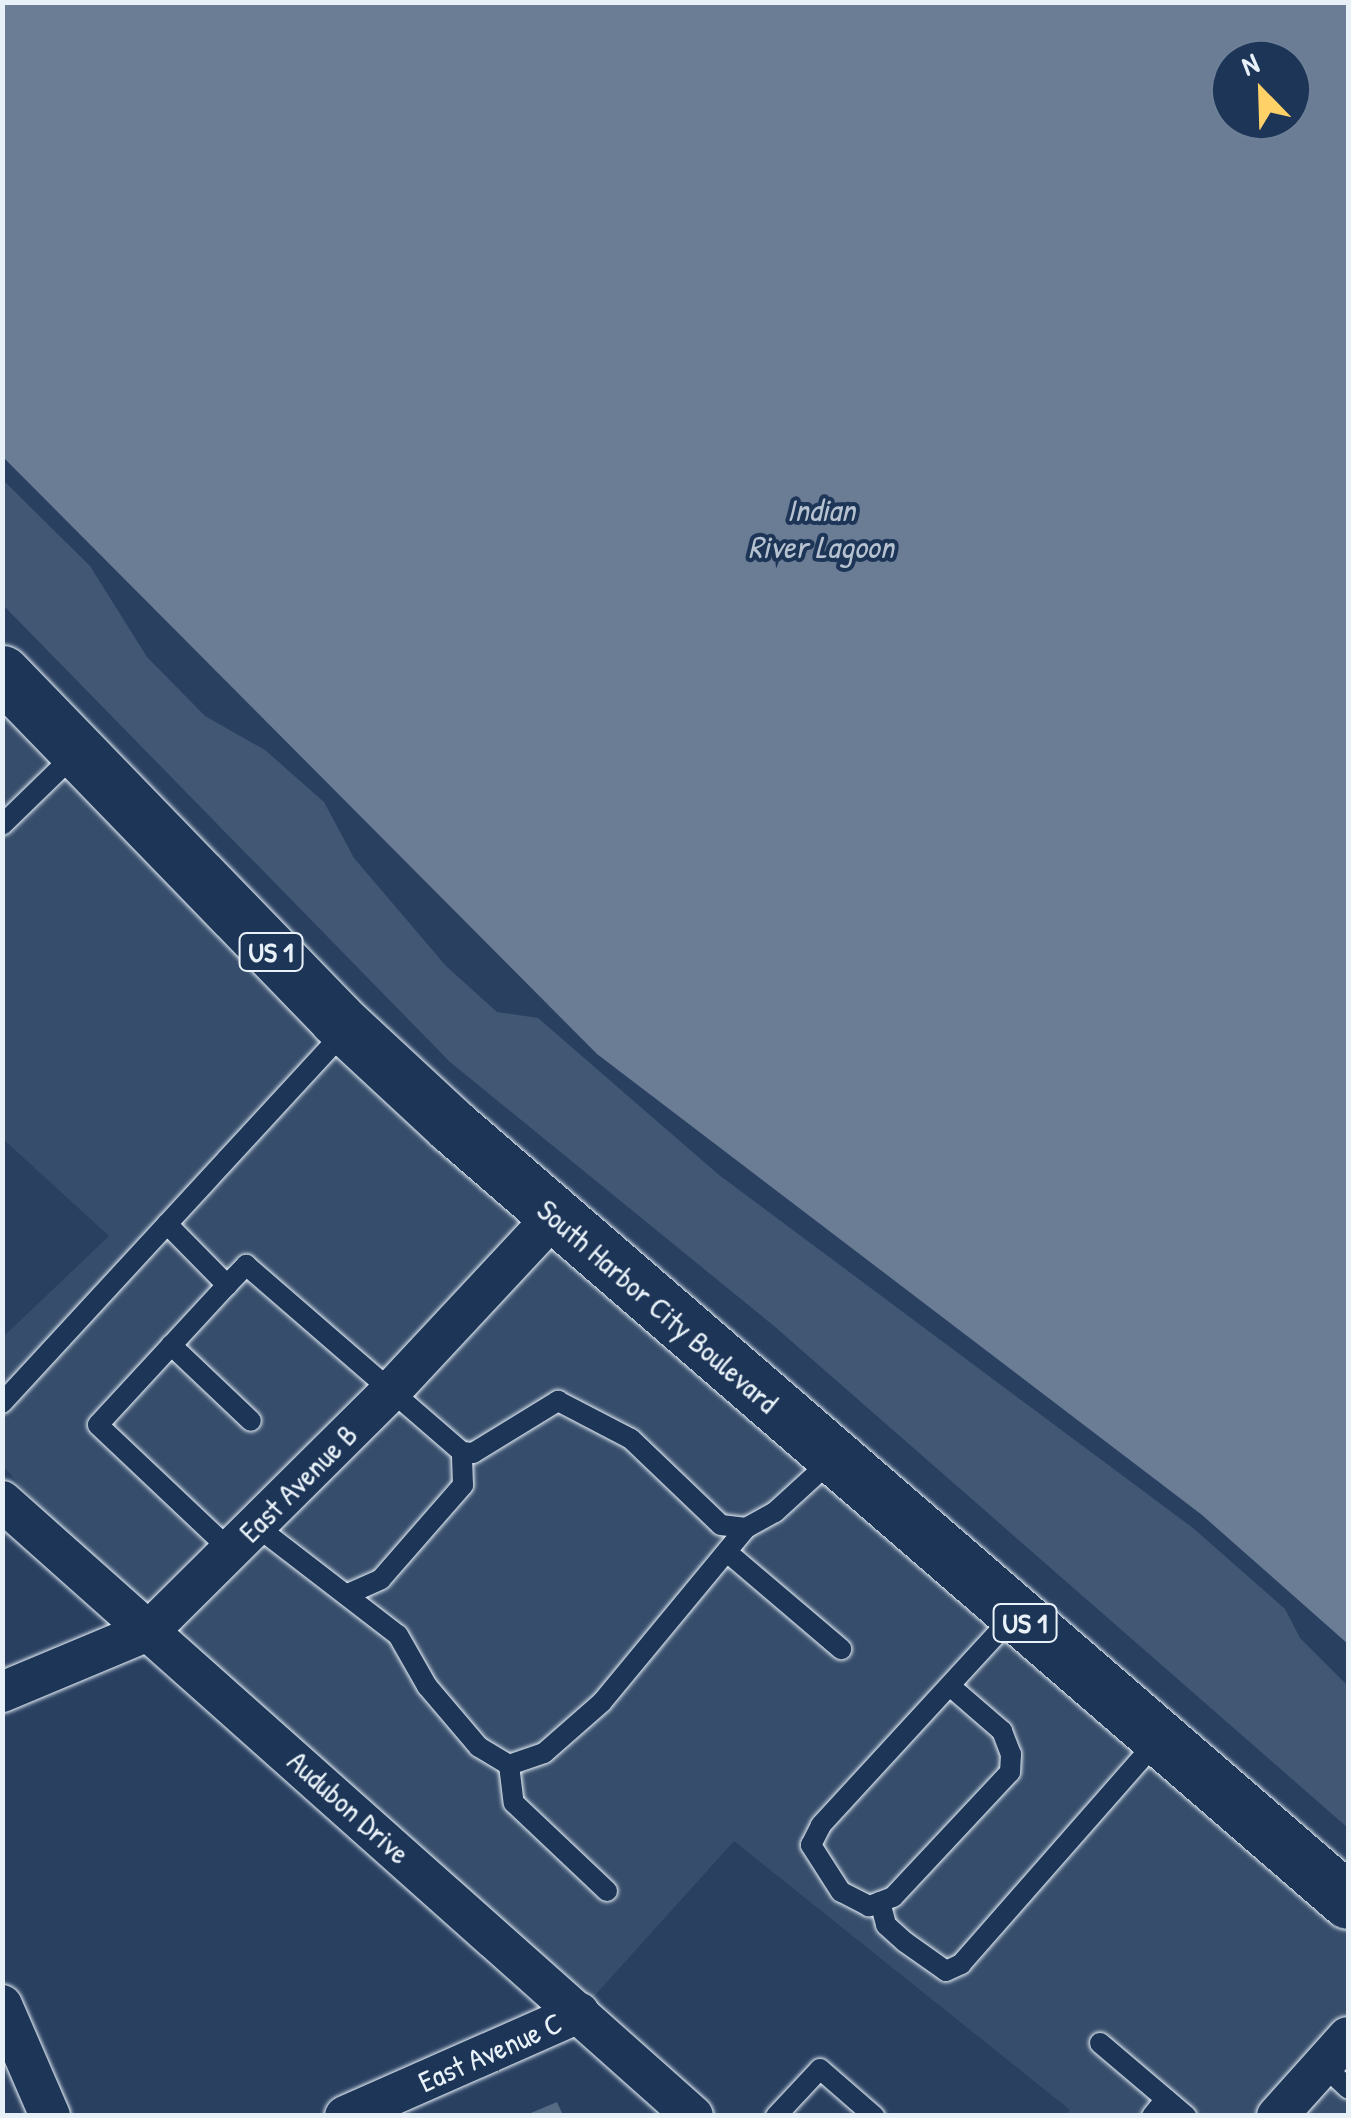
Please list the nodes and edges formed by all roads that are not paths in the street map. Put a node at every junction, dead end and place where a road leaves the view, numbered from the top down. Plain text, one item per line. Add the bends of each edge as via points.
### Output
1 (2, 673) edge
2 (78, 752) junction
3 (2, 826) edge
4 (347, 1028) junction
5 (554, 1217) junction
6 (167, 1224) junction
7 (227, 1285) junction
8 (171, 1346) junction
9 (390, 1392) junction
10 (2, 1403) edge
11 (250, 1422) dead end
12 (462, 1452) junction
13 (835, 1458) junction
14 (2, 1501) edge
15 (746, 1528) junction
16 (242, 1538) junction
17 (727, 1552) junction
18 (348, 1594) junction
19 (1016, 1614) junction
20 (150, 1630) junction
21 (841, 1649) dead end
22 (950, 1686) junction
23 (2, 1692) edge
24 (1160, 1738) junction
25 (509, 1766) junction
26 (607, 1891) dead end
27 (1348, 1901) edge
28 (880, 1902) junction
29 (2, 2005) edge
30 (579, 2013) junction
31 (1100, 2043) dead end
32 (1340, 2063) edge
33 (1166, 2099) junction
34 (50, 2116) edge
35 (346, 2116) edge
36 (693, 2116) edge
37 (776, 2116) edge
38 (874, 2116) edge
39 (1152, 2116) edge
40 (1186, 2116) edge
41 (1277, 2116) edge

1 - 2 main road, South Harbor City Boulevard / US 1
2 - 3 lane
2 - 4 main road, South Harbor City Boulevard / US 1
4 - 5 main road, South Harbor City Boulevard / US 1
4 - 6 lane
5 - 9 street, East Avenue B
5 - 13 main road, South Harbor City Boulevard / US 1
6 - 7 lane
6 - 10 lane
7 - 8 lane
7 - 9 lane via 246,1266
8 - 11 lane
8 - 16 lane via 98,1425
9 - 12 lane
9 - 16 street, East Avenue B
12 - 15 lane via 473,1453 558,1401 631,1439 721,1525
12 - 18 lane via 462,1485 382,1579
13 - 15 lane via 775,1512
13 - 19 main road, South Harbor City Boulevard / US 1
14 - 20 street, Audubon Drive
15 - 17 lane
16 - 18 lane
16 - 20 street, East Avenue B
17 - 21 lane
17 - 25 lane via 602,1702 544,1753
18 - 25 lane via 398,1636 428,1686 479,1747
19 - 22 lane
19 - 24 main road, South Harbor City Boulevard / US 1
20 - 23 street, East Avenue B
20 - 30 street, Audubon Drive
22 - 28 lane via 1002,1732 1010,1772 894,1896
22 - 28 lane via 821,1825 811,1844 841,1892 869,1906
24 - 27 main road, South Harbor City Boulevard / US 1
24 - 28 lane via 961,1964 946,1971 905,1942 886,1925
25 - 26 lane via 514,1803
29 - 34 street
30 - 35 street, East Avenue C
30 - 36 street, Audubon Drive
31 - 33 lane
32 - 41 street
33 - 39 lane
33 - 40 lane
37 - 38 lane via 820,2069

